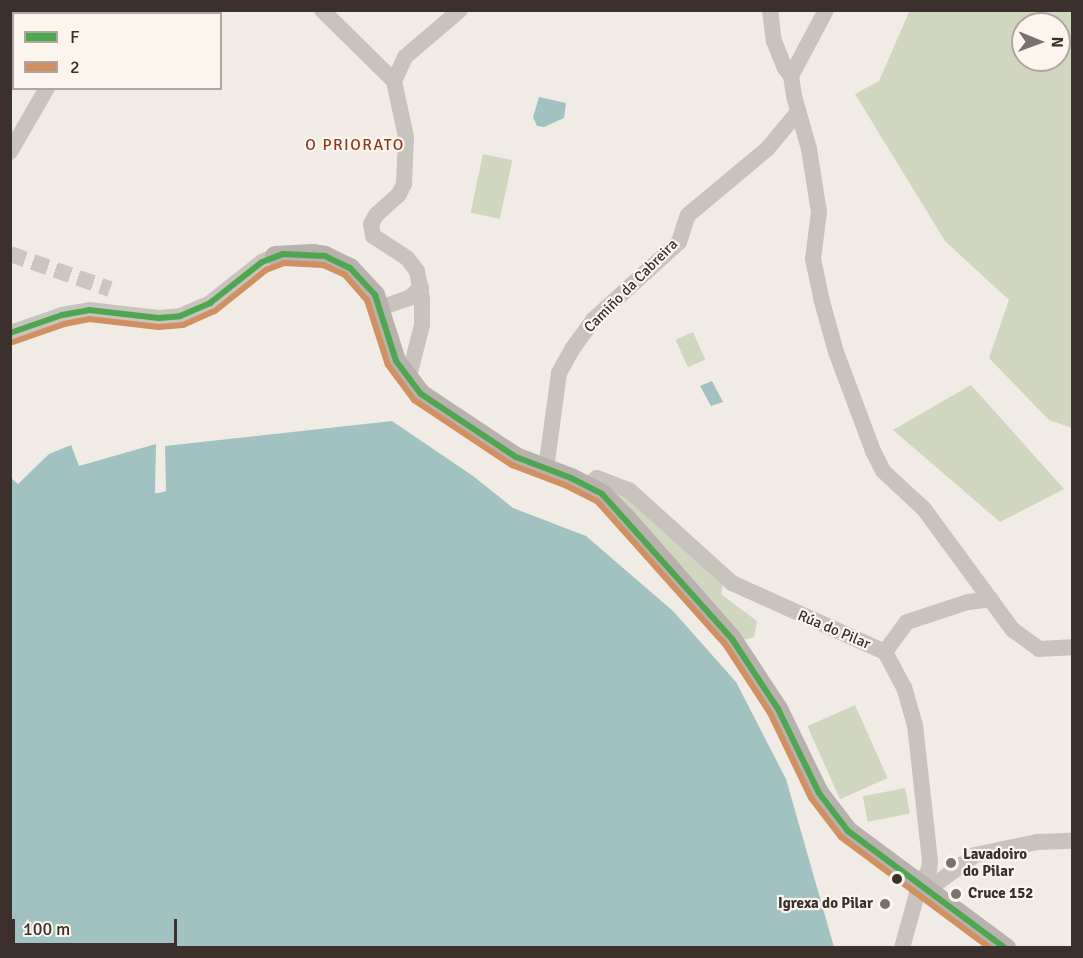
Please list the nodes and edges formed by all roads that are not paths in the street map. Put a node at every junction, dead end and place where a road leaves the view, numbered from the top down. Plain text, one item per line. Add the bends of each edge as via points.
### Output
1 (322, 10) edge
2 (460, 10) edge
3 (770, 10) edge
4 (826, 10) edge
5 (791, 76) junction
6 (394, 81) junction
7 (46, 90) edge
8 (798, 112) junction
9 (10, 152) edge
10 (275, 256) joint
11 (421, 288) junction
12 (380, 308) junction
13 (10, 333) edge
14 (408, 380) junction
15 (546, 469) junction
16 (588, 486) junction
17 (991, 599) junction
18 (1072, 647) edge
19 (885, 652) junction
20 (1072, 841) edge
21 (924, 886) junction
22 (903, 948) edge
23 (1006, 948) edge

1 - 6 street
2 - 6 street via 405,57
3 - 5 street via 774,41
4 - 5 street
5 - 8 street
6 - 11 street via 406,137 404,184 376,215 370,230 412,264
7 - 9 street
8 - 15 street, Camiño da Cabreira via 768,148 688,215 679,242 593,320 573,348 560,373
8 - 17 street via 809,149 819,212 813,259 820,298 873,451 883,471 924,508
10 - 12 main road via 313,254 335,260 367,284
10 - 13 street via 210,303 180,316 159,318 89,310
11 - 12 street via 409,298
11 - 14 street via 422,325
12 - 14 main road via 390,347
14 - 15 main road via 430,401 503,450
15 - 16 main road
16 - 19 street, Rúa do Pilar via 597,478 629,490 732,583
16 - 21 main road via 627,519 732,639 778,709 833,814 848,831
17 - 18 street via 1013,630 1029,644 1039,649
17 - 19 street via 968,602 908,622
19 - 21 street, Rúa do Pilar via 904,687 915,725 930,861
20 - 21 street via 1037,842 975,855
21 - 22 street, Rúa do Pilar
21 - 23 main road

